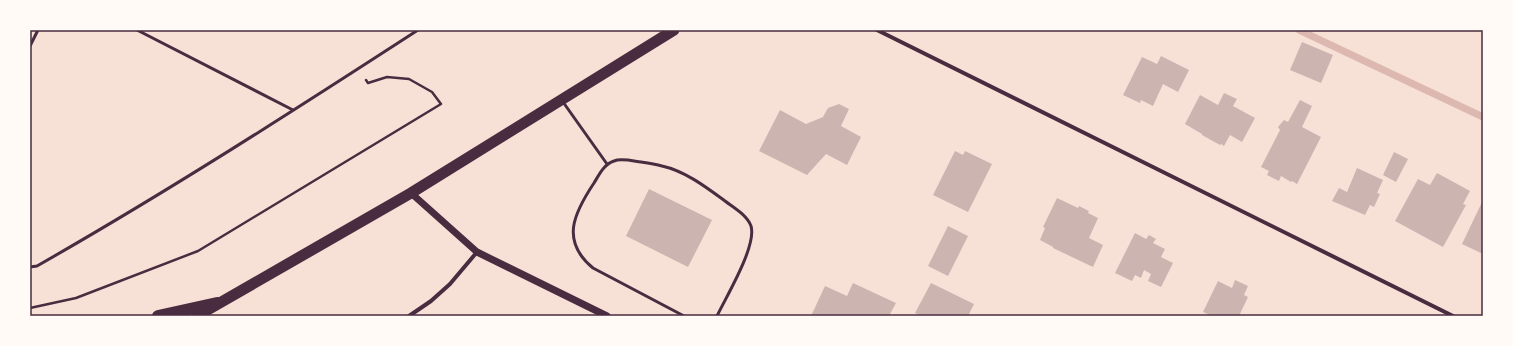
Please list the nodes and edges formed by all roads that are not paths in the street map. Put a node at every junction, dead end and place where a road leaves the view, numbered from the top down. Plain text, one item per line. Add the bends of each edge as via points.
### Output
1 (38, 30) edge
2 (137, 30) edge
3 (418, 30) edge
4 (674, 30) edge
5 (877, 30) edge
6 (30, 46) edge
7 (562, 100) junction
8 (293, 110) junction
9 (607, 164) junction
10 (411, 193) junction
11 (477, 252) junction
12 (30, 267) edge
13 (217, 303) junction
14 (158, 316) edge
15 (197, 316) edge
16 (409, 316) edge
17 (607, 316) edge
18 (684, 316) edge
19 (717, 316) edge
20 (1453, 316) edge

1 - 6 lane
2 - 8 lane
3 - 8 lane
4 - 7 highway
5 - 20 street
7 - 9 lane
7 - 10 highway
8 - 12 lane via 93,234 37,266
9 - 18 lane via 576,217 573,237 577,250 583,260 593,268
9 - 19 lane via 616,160 632,161 670,168 703,186 748,219 752,239
10 - 11 street
10 - 13 highway
11 - 16 street via 431,302
11 - 17 street
13 - 14 highway
13 - 15 highway

